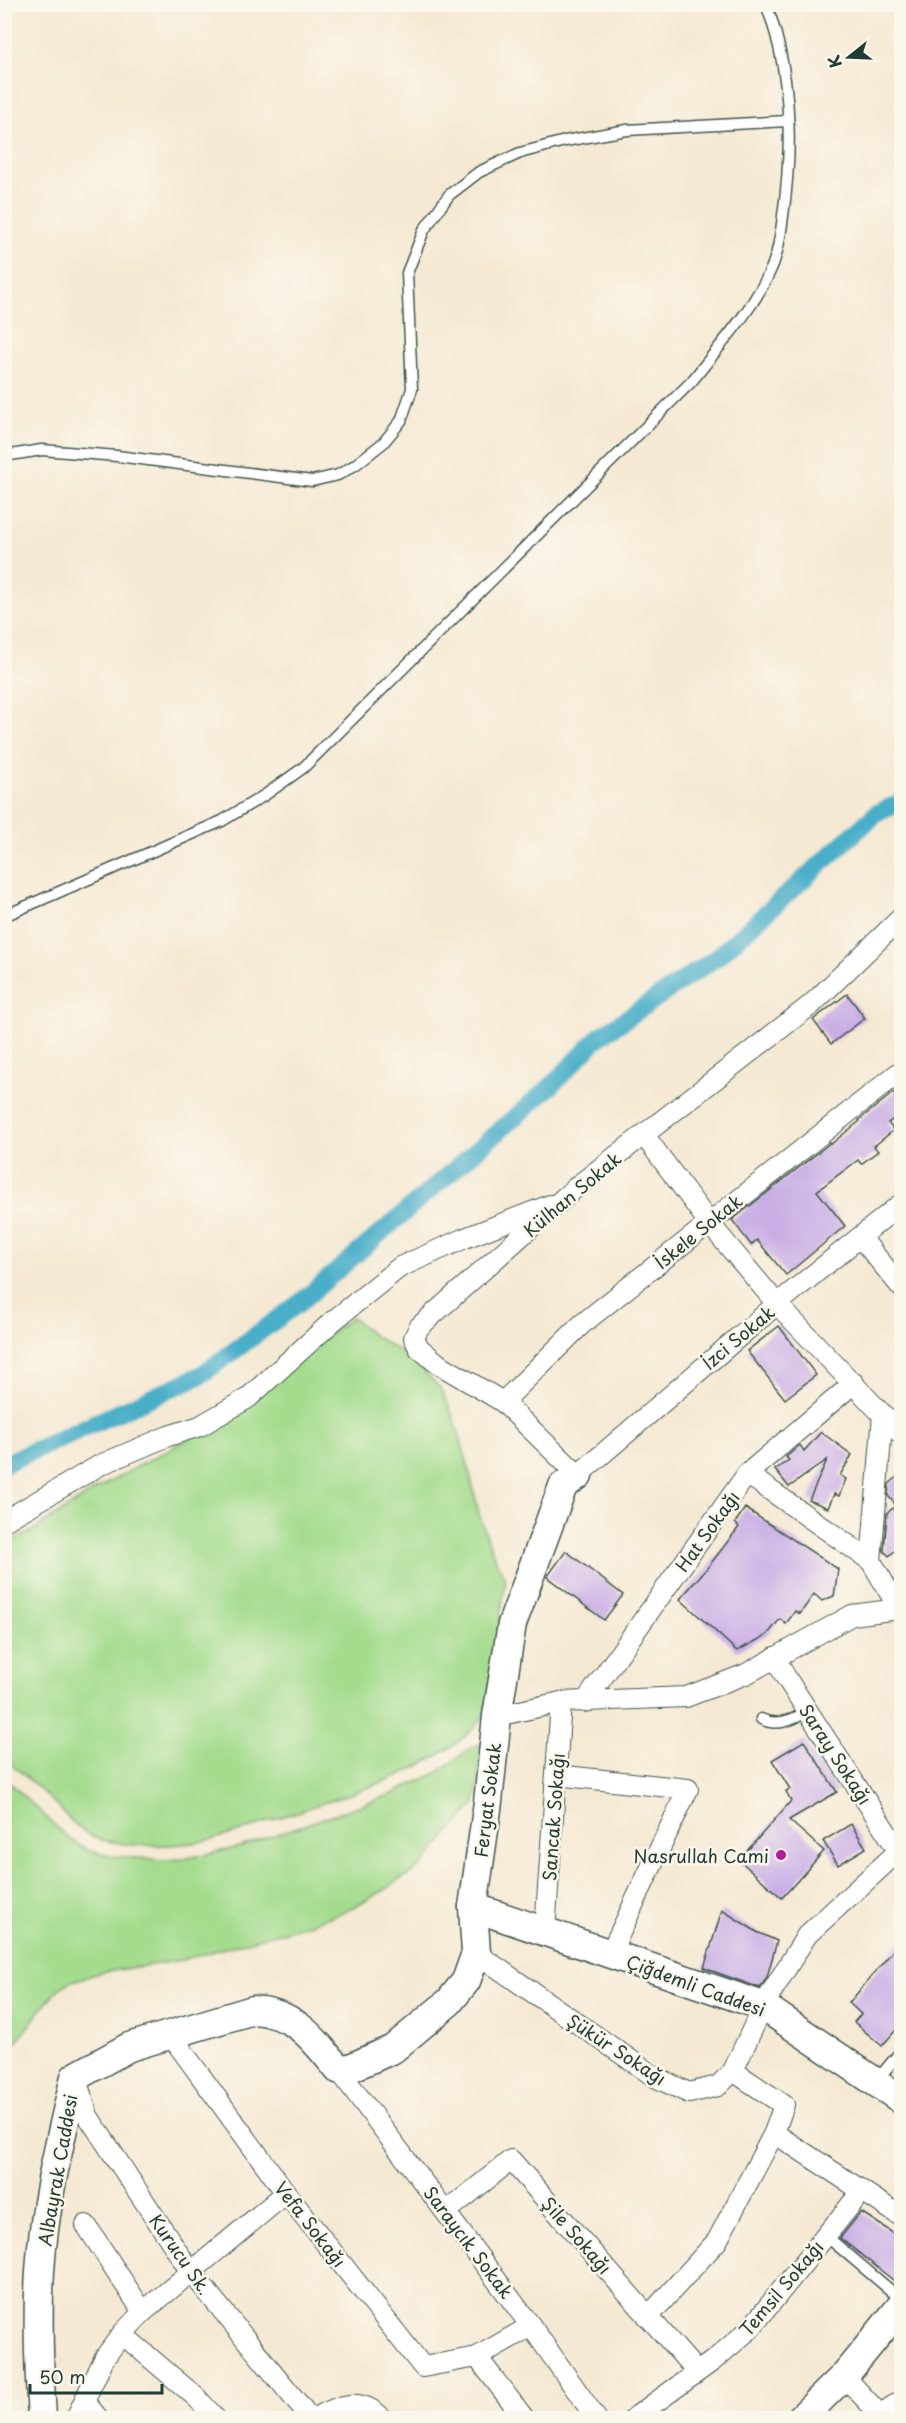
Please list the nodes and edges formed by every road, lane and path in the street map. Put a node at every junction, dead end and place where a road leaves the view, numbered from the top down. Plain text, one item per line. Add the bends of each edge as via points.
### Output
1 (766, 4) edge
2 (788, 121) junction
3 (4, 456) edge
4 (4, 916) edge
5 (902, 917) edge
6 (902, 1070) edge
7 (644, 1135) junction
8 (561, 1201) junction
9 (902, 1203) edge
10 (709, 1223) junction
11 (861, 1238) junction
12 (902, 1288) edge
13 (777, 1304) junction
14 (854, 1383) junction
15 (503, 1402) junction
16 (883, 1414) junction
17 (902, 1435) edge
18 (747, 1474) junction
19 (578, 1475) junction
20 (4, 1521) edge
21 (871, 1561) junction
22 (901, 1610) edge
23 (775, 1657) junction
24 (585, 1701) junction
25 (561, 1702) junction
26 (808, 1711) junction
27 (497, 1716) junction
28 (761, 1719) dead end
29 (556, 1775) junction
30 (900, 1849) edge
31 (473, 1907) junction
32 (545, 1931) junction
33 (476, 1953) junction
34 (610, 1954) junction
35 (763, 2006) junction
36 (170, 2034) junction
37 (902, 2050) edge
38 (338, 2069) junction
39 (733, 2071) junction
40 (75, 2077) junction
41 (875, 2083) junction
42 (902, 2100) edge
43 (774, 2133) junction
44 (862, 2191) junction
45 (286, 2193) junction
46 (446, 2212) junction
47 (902, 2217) edge
48 (86, 2225) dead end
49 (825, 2235) junction
50 (191, 2272) junction
51 (902, 2300) edge
52 (902, 2306) edge
53 (142, 2312) junction
54 (648, 2317) junction
55 (531, 2326) junction
56 (122, 2334) junction
57 (477, 2357) junction
58 (697, 2372) junction
59 (844, 2376) junction
60 (902, 2400) edge
61 (80, 2410) edge
62 (882, 2416) edge
63 (42, 2418) edge
64 (98, 2418) edge
65 (215, 2418) edge
66 (310, 2418) edge
67 (316, 2418) edge
68 (382, 2418) edge
69 (524, 2418) edge
70 (596, 2418) edge
71 (634, 2418) edge
72 (801, 2418) edge

1 - 2 lane via 788,93
2 - 3 lane via 616,132 565,141 520,153 471,177 449,195 424,230 407,273 412,389 401,421 383,443 338,475 312,481 42,450
2 - 4 lane via 789,178 772,268 745,313 692,381 303,768 222,821
5 - 7 street, Külhan Sokak via 812,1004
6 - 10 street, İskele Sokak
7 - 8 street, Külhan Sokak
7 - 10 street
8 - 15 street, Külhan Sokak via 419,1327 414,1338 419,1348 437,1363
8 - 20 street via 400,1267 248,1398 200,1426 100,1465
9 - 11 street, İzci Sokak
10 - 13 street
10 - 15 street, İskele Sokak via 582,1324
11 - 12 street
11 - 13 street, İzci Sokak
13 - 14 street
13 - 19 street, İzci Sokak
14 - 16 street
14 - 18 street, Hat Sokağı
15 - 19 street, Külhan Sokak
16 - 17 street
16 - 21 street
18 - 21 street
18 - 24 street, Hat Sokağı
19 - 27 street, Feryat Sokak via 563,1486 512,1624
21 - 22 street
22 - 23 street via 852,1615
23 - 24 street via 746,1674 686,1697
23 - 26 street, Saray Sokağı
24 - 25 street
25 - 27 street
25 - 29 street, Sancak Sokağı
26 - 28 lane via 789,1721 772,1723
26 - 30 street, Saray Sokağı
27 - 31 street, Feryat Sokak
29 - 32 street, Sancak Sokağı
29 - 34 street via 688,1789
30 - 35 street, Şükür Sokağı via 807,1935
31 - 32 street, Çiğdemli Caddesi
31 - 33 street, Feryat Sokak
32 - 34 street, Çiğdemli Caddesi
33 - 38 street, Feryat Sokak via 466,1981 424,2025 393,2049 350,2068
33 - 39 street, Şükür Sokağı via 655,2077 689,2093 718,2086
34 - 35 street, Çiğdemli Caddesi
35 - 39 street, Şükür Sokağı
35 - 41 street, Çiğdemli Caddesi
36 - 38 street, Albayrak Caddesi via 253,2010 268,2011 282,2015 305,2031
36 - 40 street, Albayrak Caddesi via 129,2046
36 - 45 street, Vefa Sokağı
37 - 41 lane
38 - 46 street, Saraycık Sokak
39 - 43 street via 784,2105
40 - 50 street, Kurucu Sk. via 88,2116
40 - 63 street, Albayrak Caddesi via 46,2210 40,2272
41 - 42 street, Çiğdemli Caddesi
43 - 44 street
43 - 54 street via 717,2241
44 - 47 street
44 - 49 street, Temsil Sokağı
45 - 50 street
45 - 57 street, Vefa Sokağı via 423,2367
46 - 54 street, Şile Sokağı via 511,2160
46 - 55 street, Saraycık Sokak
48 - 53 street
49 - 51 lane
49 - 58 street, Temsil Sokağı via 750,2329
50 - 53 street
50 - 66 street, Kurucu Sk.
52 - 59 street
53 - 56 street
54 - 58 street, Şile Sokağı
55 - 57 street, Vefa Sokağı
55 - 70 street, Saraycık Sokak
56 - 61 street via 105,2357
56 - 65 street
57 - 69 street
58 - 71 street, Temsil Sokağı
59 - 62 street
59 - 72 street
60 - 62 street
61 - 64 street
67 - 68 street via 349,2404 366,2406

